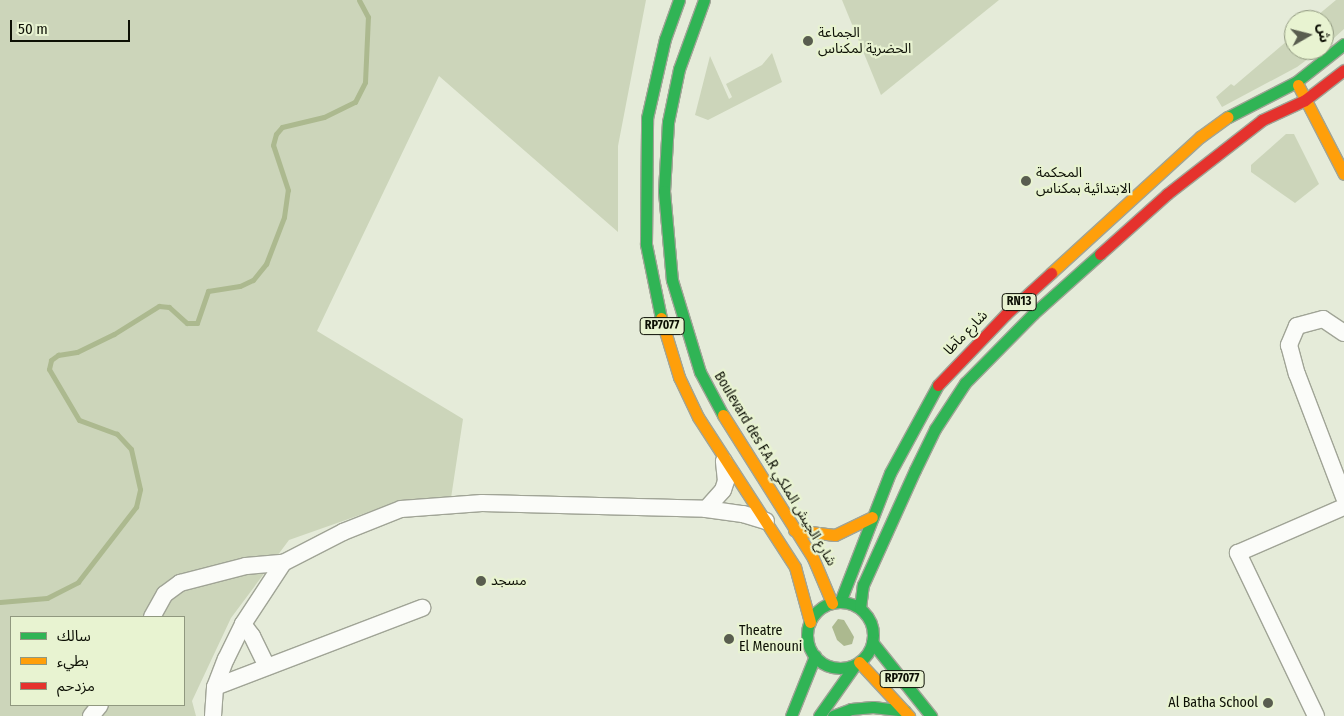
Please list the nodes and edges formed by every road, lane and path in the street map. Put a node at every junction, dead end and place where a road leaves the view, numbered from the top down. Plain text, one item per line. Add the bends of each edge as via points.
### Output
1 (679, 0) edge
2 (704, 0) edge
3 (1344, 44) edge
4 (1344, 70) edge
5 (1296, 82) junction
6 (1306, 100) junction
7 (1344, 174) edge
8 (1344, 333) edge
9 (724, 458) junction
10 (1344, 497) edge
11 (1344, 507) edge
12 (706, 509) junction
13 (872, 517) junction
14 (766, 521) junction
15 (794, 530) junction
16 (283, 563) junction
17 (836, 602) junction
18 (422, 608) dead end
19 (860, 608) junction
20 (153, 616) edge
21 (810, 622) junction
22 (242, 624) junction
23 (872, 642) junction
24 (816, 656) junction
25 (857, 663) junction
26 (267, 667) junction
27 (215, 687) junction
28 (99, 706) edge
29 (907, 714) edge
30 (91, 716) edge
31 (213, 716) edge
32 (791, 716) edge
33 (819, 716) edge
34 (833, 716) edge
35 (931, 716) edge
36 (1316, 716) edge

1 - 9 main road, RP7077 via 665,39 647,118 646,244 654,295 679,377
2 - 15 main road, Boulevard des F.A.R شارع الجيش الملكي / RP7077 via 679,68 668,122 664,190 672,280 700,372
3 - 5 main road, RN13
4 - 6 main road, RN13
5 - 6 main road
5 - 13 main road, شارع مآطا / RN13 via 1222,120 1006,314 928,398
6 - 7 main road
6 - 19 main road, RN13 via 1262,120 1167,194 1033,314 965,383 935,429 915,470 863,584
8 - 10 street via 1323,320 1297,326 1289,345
9 - 12 street via 726,480 723,490
9 - 14 main road, RP7077
11 - 36 street via 1238,553
12 - 14 street
12 - 16 street via 482,504 401,509 327,539
13 - 15 main road via 835,535
13 - 17 main road, شارع مآطا / RN13
14 - 21 main road, RP7077 via 798,573
15 - 17 main road, Boulevard des F.A.R شارع الجيش الملكي / RP7077
16 - 20 street via 246,566 180,582 165,594
16 - 22 street
17 - 19 main road
17 - 21 main road via 819,610
18 - 26 street
19 - 23 main road via 871,623
21 - 24 main road via 808,640
22 - 26 street via 252,636
22 - 27 street
23 - 25 main road
23 - 35 main road, RP7077
24 - 25 main road via 834,667
24 - 32 main road
25 - 29 main road, RP7077
25 - 33 main road
26 - 27 street
27 - 31 street
28 - 30 street
29 - 34 main road via 873,707 851,709

